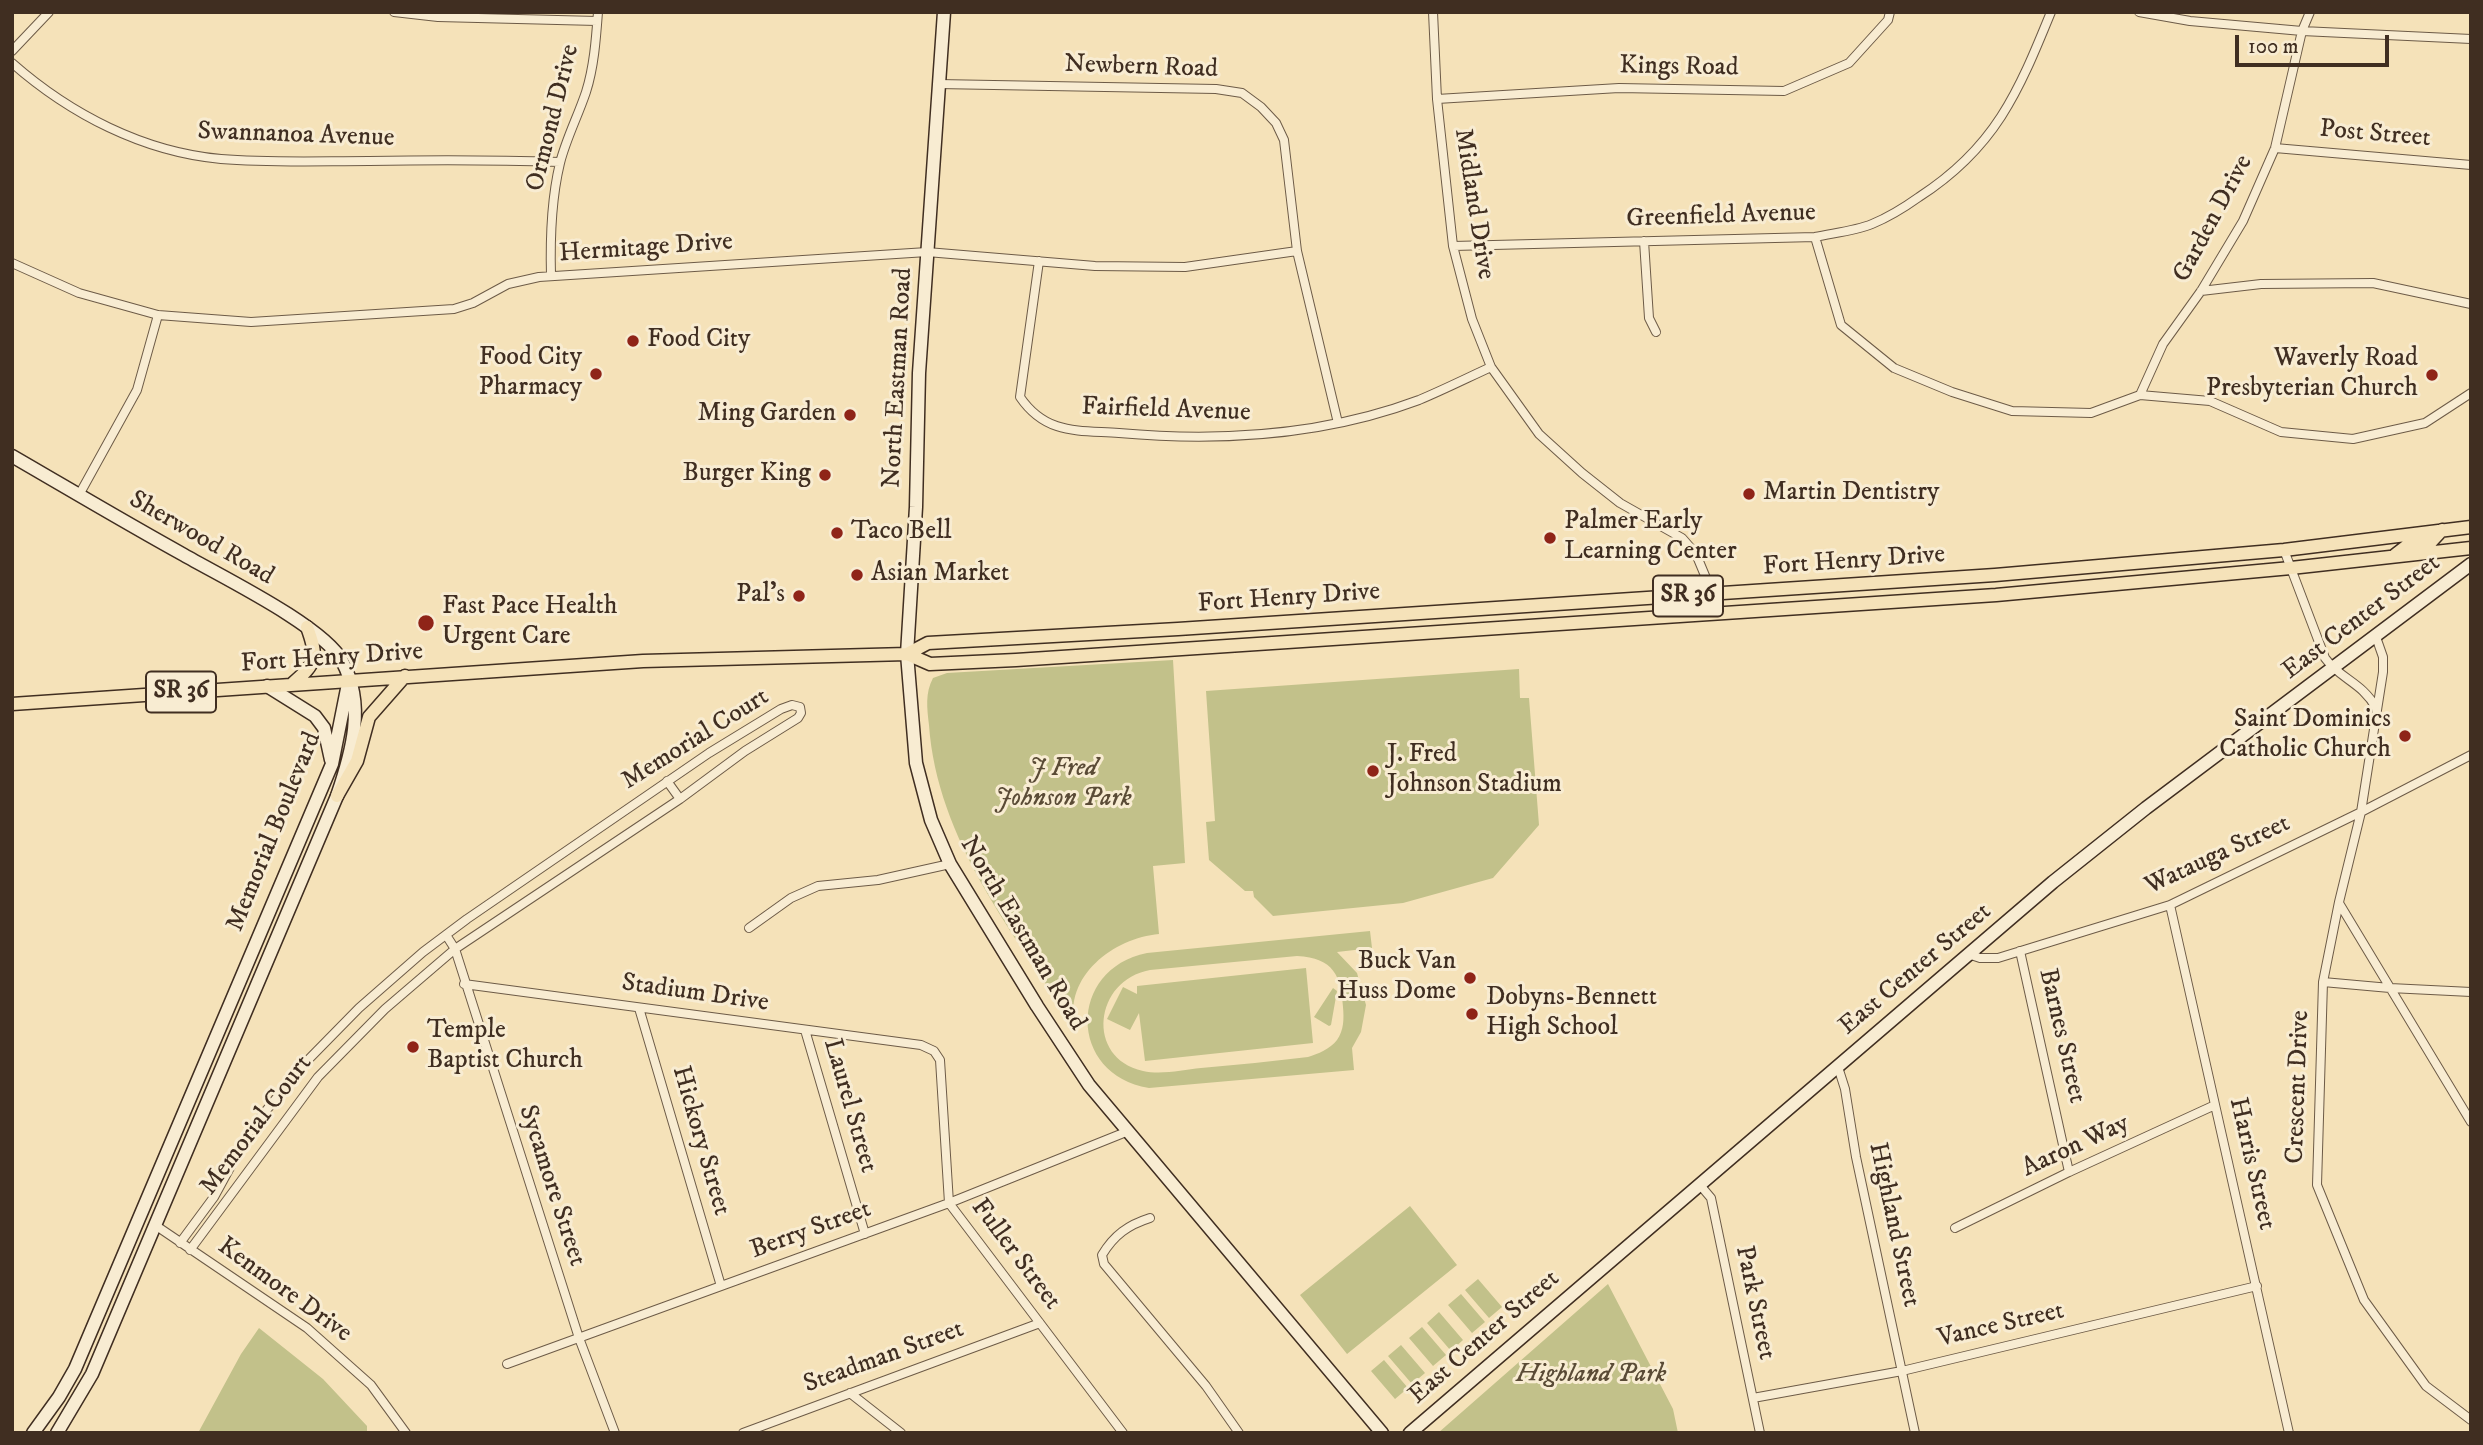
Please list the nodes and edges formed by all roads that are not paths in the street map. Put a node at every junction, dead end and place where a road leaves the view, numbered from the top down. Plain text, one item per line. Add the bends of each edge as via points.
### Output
1 (50, 12) edge
2 (394, 12) edge
3 (944, 12) edge
4 (1433, 12) edge
5 (1890, 12) edge
6 (2051, 12) edge
7 (2138, 12) edge
8 (2310, 12) edge
9 (2155, 14) edge
10 (597, 17) edge
11 (2302, 31) junction
12 (2471, 38) edge
13 (12, 51) edge
14 (12, 62) edge
15 (938, 84) junction
16 (1437, 99) junction
17 (2275, 148) junction
18 (560, 162) junction
19 (2471, 165) edge
20 (1815, 237) junction
21 (1644, 241) junction
22 (1453, 246) junction
23 (1297, 251) junction
24 (927, 252) junction
25 (1040, 261) junction
26 (12, 263) edge
27 (551, 276) junction
28 (2202, 291) junction
29 (2471, 304) edge
30 (158, 315) junction
31 (1656, 332) dead end
32 (1491, 367) junction
33 (2471, 393) edge
34 (2140, 394) junction
35 (1338, 423) junction
36 (12, 456) edge
37 (79, 495) junction
38 (2471, 527) edge
39 (2442, 530) junction
40 (2471, 548) edge
41 (2284, 550) junction
42 (2391, 557) junction
43 (2471, 564) edge
44 (2291, 568) junction
45 (1707, 595) junction
46 (307, 627) junction
47 (2376, 637) junction
48 (907, 654) junction
49 (2333, 669) junction
50 (405, 676) junction
51 (349, 680) junction
52 (292, 684) junction
53 (267, 686) junction
54 (12, 704) edge
55 (2376, 708) junction
56 (2471, 755) edge
57 (332, 764) junction
58 (667, 781) junction
59 (337, 796) junction
60 (680, 799) junction
61 (2361, 812) junction
62 (950, 864) junction
63 (2339, 902) junction
64 (2170, 905) junction
65 (749, 928) dead end
66 (446, 935) junction
67 (454, 949) junction
68 (2020, 951) junction
69 (1970, 955) junction
70 (2323, 982) junction
71 (464, 984) junction
72 (2389, 988) junction
73 (2471, 992) edge
74 (639, 1007) junction
75 (806, 1030) junction
76 (921, 1045) joint
77 (304, 1063) junction
78 (1838, 1067) junction
79 (318, 1077) junction
80 (196, 1083) junction
81 (214, 1089) junction
82 (2215, 1105) junction
83 (2471, 1122) edge
84 (1126, 1132) junction
85 (2069, 1172) junction
86 (1700, 1185) junction
87 (949, 1203) junction
88 (141, 1216) junction
89 (1150, 1218) dead end
90 (155, 1225) junction
91 (1955, 1228) dead end
92 (865, 1234) junction
93 (180, 1242) junction
94 (190, 1250) junction
95 (722, 1286) junction
96 (2257, 1286) junction
97 (1040, 1322) junction
98 (579, 1338) junction
99 (507, 1364) dead end
100 (1902, 1371) junction
101 (849, 1393) junction
102 (1752, 1398) junction
103 (2471, 1420) edge
104 (35, 1433) edge
105 (57, 1433) edge
106 (406, 1433) edge
107 (615, 1433) edge
108 (743, 1433) edge
109 (901, 1433) edge
110 (1124, 1433) edge
111 (1239, 1433) edge
112 (1382, 1433) edge
113 (1410, 1433) edge
114 (1760, 1433) edge
115 (1915, 1433) edge
116 (2289, 1433) edge

1 - 13 street
2 - 10 street via 471,19
3 - 15 main road, North Eastman Road
4 - 16 street, Midland Drive
5 - 16 street, Kings Road via 1849,64 1784,91 1619,88
6 - 20 street, Greenfield Avenue via 2004,115 1981,147 1944,181 1906,206 1871,224
7 - 9 street
8 - 11 street, Garden Drive
9 - 11 street
10 - 18 street, Ormond Drive via 587,89
11 - 12 street
11 - 17 street, Garden Drive
14 - 18 street, Swannanoa Avenue via 63,102 112,129 193,155 249,160
15 - 23 street, Newbern Road via 1242,93 1276,123 1284,140
15 - 24 main road, North Eastman Road
16 - 22 street, Midland Drive
17 - 19 street, Post Street
17 - 28 street, Garden Drive via 2243,221
18 - 27 street, Ormond Drive via 551,230
20 - 21 street, Greenfield Avenue
20 - 34 street via 1841,325 1894,368 2012,411 2091,413
21 - 22 street, Greenfield Avenue
21 - 31 street via 1649,318
22 - 32 street, Midland Drive via 1472,319
23 - 25 street, Hermitage Drive via 1185,267
23 - 35 street, Newbern Road
24 - 25 street, Hermitage Drive
24 - 27 street, Hermitage Drive
24 - 48 main road, North Eastman Road
25 - 35 street, Fairfield Avenue via 1020,397 1028,410 1050,425 1214,438
26 - 30 street, Hermitage Drive via 79,293
27 - 30 street, Hermitage Drive via 508,284 473,303 437,312 251,323
28 - 29 street via 2261,284 2372,283
28 - 34 street, Garden Drive via 2163,344
30 - 37 street via 137,390
32 - 35 street, Fairfield Avenue via 1418,400
32 - 45 street, Midland Drive via 1539,434 1582,473 1620,503 1682,538 1696,554
33 - 34 street via 2425,423 2353,439 2281,432 2210,401
36 - 37 main road, Sherwood Road
37 - 46 main road, Sherwood Road
38 - 39 main road, Fort Henry Drive / SR 36
39 - 41 main road, Fort Henry Drive / SR 36
39 - 42 main road via 2430,543 2408,545
40 - 42 main road, Fort Henry Drive / SR 36
41 - 44 street
41 - 45 main road, Fort Henry Drive / SR 36
42 - 44 main road, Fort Henry Drive / SR 36
43 - 47 main road, East Center Street
44 - 48 main road, Fort Henry Drive / SR 36 via 1996,595 1017,660 930,664
44 - 49 street
45 - 48 main road, Fort Henry Drive / SR 36 via 928,643
46 - 51 main road, Sherwood Road via 328,642 344,663
46 - 52 main road via 314,662
47 - 49 main road, East Center Street
47 - 55 street, Crescent Drive via 2383,672
48 - 50 main road, Fort Henry Drive / SR 36 via 643,661
48 - 62 main road, North Eastman Road via 919,780
49 - 55 street via 2361,687
49 - 69 main road, East Center Street via 2125,825
50 - 51 main road, Fort Henry Drive / SR 36
50 - 59 main road via 369,717 358,761
51 - 52 main road, Fort Henry Drive / SR 36
51 - 57 main road, Memorial Boulevard
51 - 59 main road, Memorial Boulevard via 356,708 354,740
52 - 53 main road, Fort Henry Drive / SR 36
53 - 54 main road, Fort Henry Drive / SR 36
53 - 57 main road via 315,716 324,728
55 - 61 street, Crescent Drive
56 - 61 street, Watauga Street
57 - 80 main road, Memorial Boulevard
58 - 60 street
58 - 60 street, Memorial Court via 781,709 800,707 798,718
58 - 66 street, Memorial Court
59 - 81 main road, Memorial Boulevard
60 - 67 street, Memorial Court
61 - 63 street, Crescent Drive
61 - 64 street, Watauga Street
62 - 65 street via 878,880 818,886 791,898
62 - 84 main road, North Eastman Road via 1062,1046
63 - 70 street, Crescent Drive
63 - 72 street
64 - 68 street, Watauga Street
64 - 82 street, Harris Street
66 - 67 street, Sycamore Street
66 - 77 street, Memorial Court via 359,1008
67 - 71 street, Sycamore Street
67 - 79 street, Memorial Court via 385,1009
68 - 69 street, Watauga Street via 1998,958
68 - 85 street, Barnes Street
69 - 78 main road, East Center Street
70 - 72 street
70 - 103 street, Crescent Drive via 2317,1185 2364,1300 2426,1387
71 - 74 street, Stadium Drive
71 - 98 street, Sycamore Street
72 - 73 street
72 - 83 street
74 - 75 street, Stadium Drive
74 - 95 street, Hickory Street
75 - 76 street, Stadium Drive
75 - 92 street, Laurel Street
76 - 87 street, Fuller Street via 940,1060
77 - 79 street
77 - 93 street, Memorial Court via 251,1129 214,1197
78 - 86 main road, East Center Street
78 - 100 street, Highland Street
79 - 94 street, Memorial Court
80 - 81 main road
80 - 88 main road, Memorial Boulevard
81 - 90 main road, Memorial Boulevard
82 - 85 street, Aaron Way
82 - 96 street, Harris Street
84 - 87 street, Berry Street
84 - 112 main road, North Eastman Road
85 - 91 street, Aaron Way
86 - 102 street, Park Street via 1711,1198
86 - 113 main road, East Center Street
87 - 92 street, Berry Street
87 - 97 street, Fuller Street
88 - 90 main road
88 - 104 main road, Memorial Boulevard via 75,1369
89 - 111 street via 1127,1226 1110,1242 1102,1255 1104,1264 1206,1386
90 - 93 street, Kenmore Drive
90 - 105 main road, Memorial Boulevard via 92,1374
92 - 95 street, Berry Street
93 - 94 street, Kenmore Drive
94 - 106 street, Kenmore Drive via 307,1328 371,1385
95 - 98 street, Berry Street
96 - 100 street, Vance Street
96 - 116 street, Harris Street
97 - 101 street, Steadman Street
97 - 110 street, Fuller Street
98 - 99 street, Berry Street
98 - 107 street, Sycamore Street
100 - 102 street, Vance Street
100 - 115 street, Highland Street
101 - 108 street, Steadman Street
101 - 109 street
102 - 114 street, Park Street

